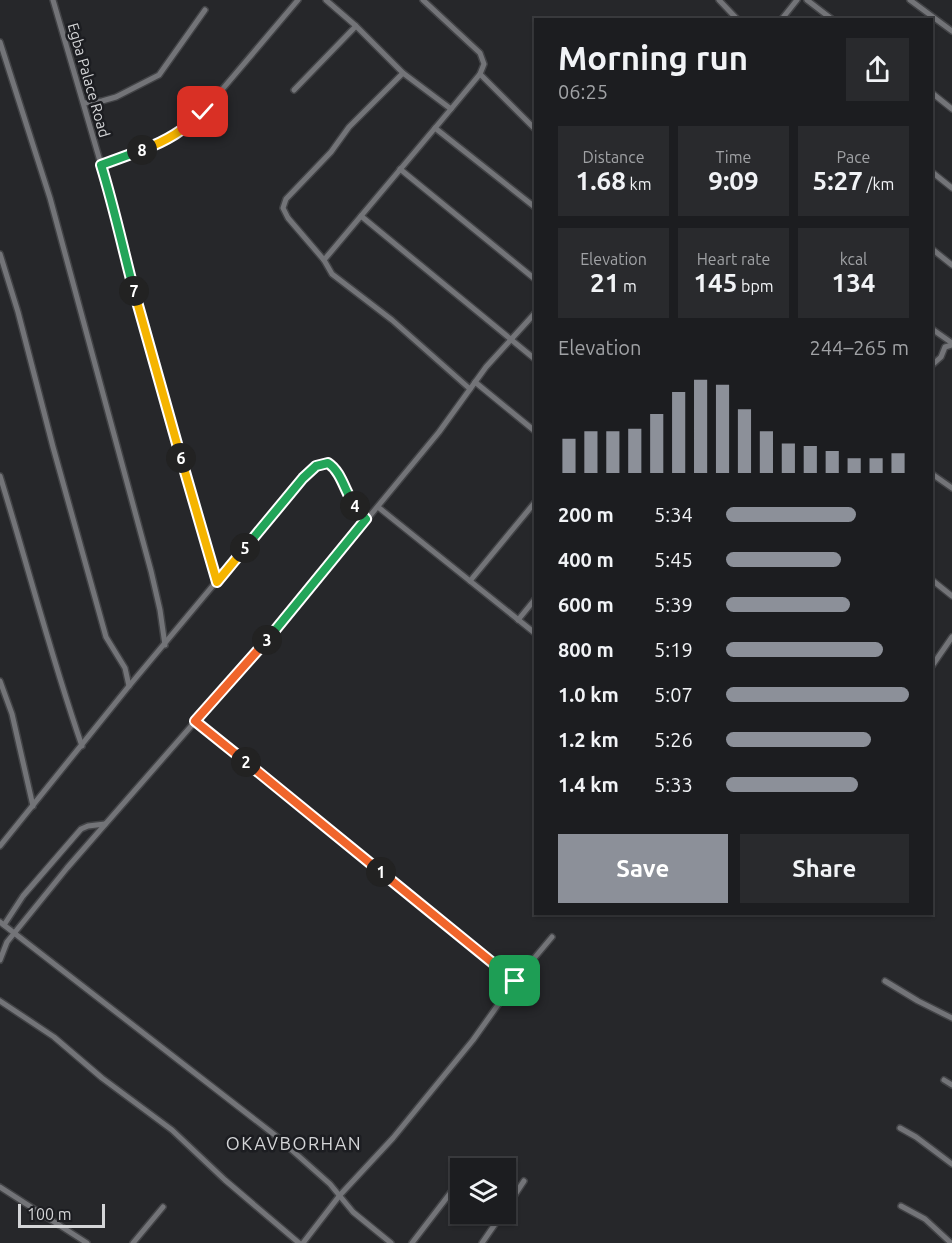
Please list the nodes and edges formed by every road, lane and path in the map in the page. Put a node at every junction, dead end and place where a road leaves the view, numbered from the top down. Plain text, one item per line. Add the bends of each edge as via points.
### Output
1 (52, 0) edge
2 (298, 0) edge
3 (326, 0) edge
4 (423, 0) edge
5 (719, 0) edge
6 (796, 0) edge
7 (807, 0) edge
8 (910, 0) edge
9 (206, 9) dead end
10 (736, 18) edge
11 (782, 18) edge
12 (830, 18) edge
13 (356, 26) junction
14 (952, 31) edge
15 (0, 42) edge
16 (403, 73) junction
17 (480, 74) junction
18 (294, 90) dead end
19 (933, 94) edge
20 (84, 103) junction
21 (451, 109) junction
22 (952, 109) edge
23 (435, 128) junction
24 (534, 128) edge
25 (101, 165) junction
26 (400, 170) junction
27 (933, 173) edge
28 (952, 188) edge
29 (534, 206) edge
30 (361, 216) junction
31 (933, 250) edge
32 (0, 254) edge
33 (324, 260) junction
34 (952, 265) edge
35 (534, 278) edge
36 (534, 314) edge
37 (933, 330) edge
38 (511, 340) junction
39 (952, 344) edge
40 (534, 358) edge
41 (933, 364) edge
42 (475, 382) junction
43 (470, 388) junction
44 (534, 430) edge
45 (933, 475) edge
46 (0, 476) edge
47 (952, 488) edge
48 (534, 503) edge
49 (378, 507) junction
50 (366, 519) junction
51 (470, 581) junction
52 (933, 581) edge
53 (217, 582) junction
54 (952, 596) edge
55 (534, 600) edge
56 (518, 620) junction
57 (534, 632) edge
58 (952, 637) edge
59 (165, 645) junction
60 (933, 663) edge
61 (0, 681) edge
62 (129, 686) junction
63 (195, 721) junction
64 (82, 746) junction
65 (33, 806) junction
66 (105, 824) junction
67 (0, 846) edge
68 (2, 924) edge
69 (14, 933) junction
70 (552, 937) dead end
71 (0, 960) edge
72 (515, 981) junction
73 (885, 981) dead end
74 (0, 1001) edge
75 (952, 1017) edge
76 (944, 1080) dead end
77 (952, 1085) edge
78 (900, 1128) dead end
79 (952, 1164) edge
80 (524, 1181) dead end
81 (0, 1187) edge
82 (450, 1193) edge
83 (516, 1193) edge
84 (340, 1195) junction
85 (901, 1206) dead end
86 (163, 1207) dead end
87 (495, 1224) edge
88 (87, 1243) edge
89 (133, 1243) edge
90 (301, 1243) edge
91 (391, 1243) edge
92 (412, 1243) edge
93 (482, 1243) edge
94 (951, 1243) edge

1 - 20 street, Egba Palace Road
2 - 25 street via 187,128 170,139
3 - 13 street
4 - 17 street via 480,53 484,64
5 - 10 street
6 - 11 street
7 - 12 street
8 - 14 street
9 - 20 street via 159,75 116,97
13 - 16 street
13 - 18 street
15 - 59 street via 50,198 151,571
16 - 21 street
16 - 33 street via 286,199 288,218
17 - 21 street
17 - 24 street
19 - 22 street
20 - 25 street, Egba Palace Road
21 - 23 street
23 - 26 street
23 - 29 street
25 - 53 street, Egba Palace Road
26 - 30 street
26 - 35 street
27 - 28 street
30 - 33 street
30 - 38 street
31 - 34 street
32 - 62 street via 106,637 125,668
33 - 43 street via 332,274
36 - 38 street
37 - 39 street
38 - 40 street
38 - 42 street
39 - 41 street via 945,347
42 - 43 street
42 - 44 street
43 - 49 street
45 - 47 street
46 - 64 street via 58,678
48 - 51 street
49 - 50 street
49 - 51 street
50 - 53 street via 351,501 335,467 328,463 316,466
50 - 63 street
51 - 56 street
52 - 54 street
53 - 59 street
55 - 56 street
56 - 57 street
58 - 60 street
59 - 62 street
61 - 65 street via 12,714
62 - 64 street
63 - 66 street
63 - 72 street
64 - 65 street
65 - 67 street
66 - 68 street via 81,829
66 - 69 street
68 - 69 street
69 - 71 street
69 - 84 street via 276,1136
70 - 72 street
72 - 84 street via 473,1040 393,1138
73 - 75 street
74 - 90 street via 54,1037 172,1130
76 - 77 street
78 - 79 street
80 - 83 street
81 - 88 street
82 - 92 street
84 - 90 street
84 - 91 street via 353,1212
85 - 94 street via 925,1219
86 - 89 street
87 - 93 street

